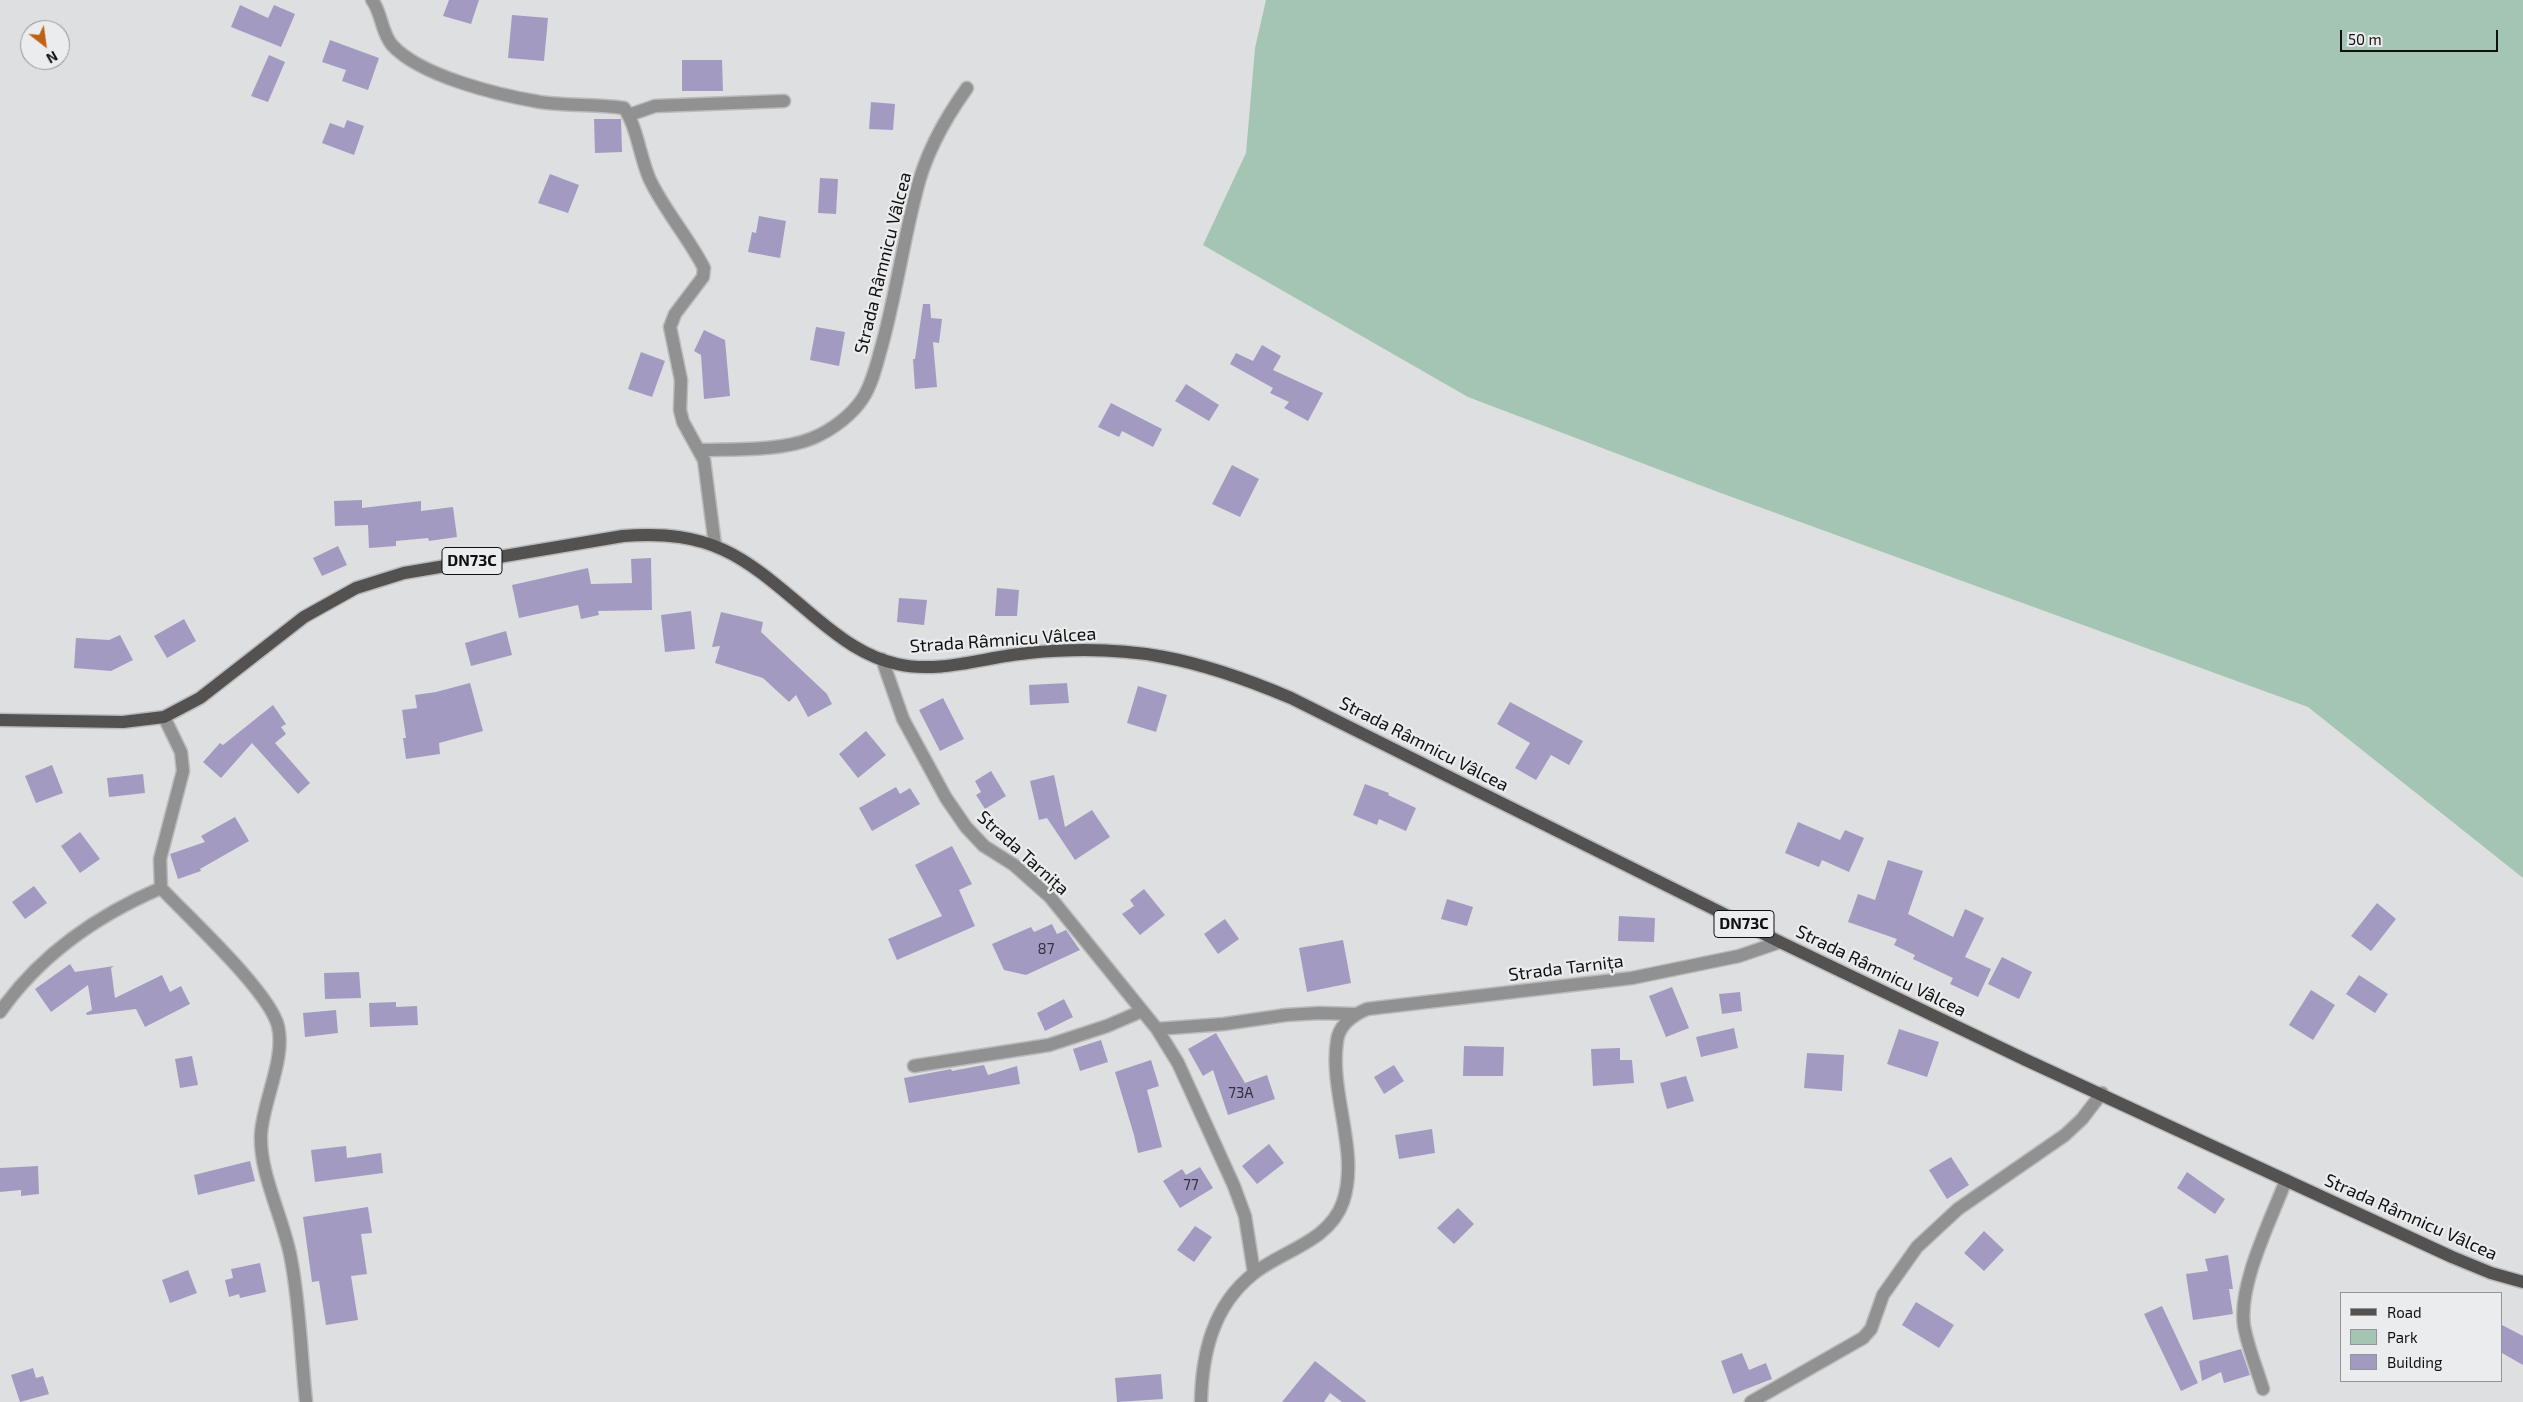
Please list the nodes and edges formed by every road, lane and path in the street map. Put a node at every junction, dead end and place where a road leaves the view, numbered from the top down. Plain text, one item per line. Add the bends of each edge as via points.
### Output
1 (372, 0) edge
2 (967, 88) dead end
3 (784, 101) dead end
4 (629, 115) junction
5 (701, 450) junction
6 (715, 545) junction
7 (882, 659) junction
8 (164, 716) junction
9 (0, 720) edge
10 (161, 888) junction
11 (1780, 942) junction
12 (1142, 1011) junction
13 (0, 1012) edge
14 (1354, 1014) junction
15 (1157, 1029) junction
16 (914, 1066) dead end
17 (2102, 1093) junction
18 (2286, 1180) junction
19 (1254, 1273) junction
20 (2523, 1282) edge
21 (2263, 1389) dead end
22 (306, 1402) edge
23 (1201, 1402) edge
24 (1751, 1402) edge

1 - 4 street via 392,44 422,67 440,75 540,102 624,108
2 - 5 street, Strada Râmnicu Vâlcea via 933,142 916,191 890,316 872,381 863,399 840,422 813,438 783,445
3 - 4 street via 655,106
4 - 5 street via 650,180 704,268 704,277 675,314 670,327 681,380 683,422
5 - 6 street
6 - 7 main road, Strada Râmnicu Vâlcea / DN73C via 756,568 848,644
6 - 8 main road, Strada Râmnicu Vâlcea / DN73C via 672,536 622,536 404,573 356,588 304,616 200,698
7 - 11 main road, Strada Râmnicu Vâlcea / DN73C via 928,667 1044,652 1109,649 1166,656 1214,667 1291,698
7 - 12 street, Strada Tarnița via 903,720 946,798 966,827 984,846 1014,865 1050,897
8 - 9 main road, Strada Râmnicu Vâlcea / DN73C via 123,722
8 - 10 street via 181,752 183,771 160,859
10 - 13 street via 109,913 62,946
10 - 22 street via 266,1001 278,1026 279,1046 262,1134 263,1157 291,1260
11 - 14 street, Strada Tarnița via 1740,956 1632,978 1367,1009
11 - 17 main road, Strada Râmnicu Vâlcea / DN73C
12 - 15 street, Strada Tarnița
12 - 16 street via 1049,1045
14 - 15 street, Strada Tarnița via 1286,1015
14 - 19 street via 1337,1039 1337,1070 1349,1165 1343,1202 1330,1225
15 - 19 street, Strada Tarnița via 1178,1063 1234,1186 1245,1216
17 - 18 main road, Strada Râmnicu Vâlcea / DN73C
17 - 24 street via 2065,1135 1958,1209 1918,1247 1883,1295 1871,1329 1864,1338
18 - 20 main road, Strada Râmnicu Vâlcea / DN73C via 2452,1257
18 - 21 street via 2246,1288 2243,1308 2248,1342
19 - 23 street via 1237,1289 1212,1330 1204,1354

